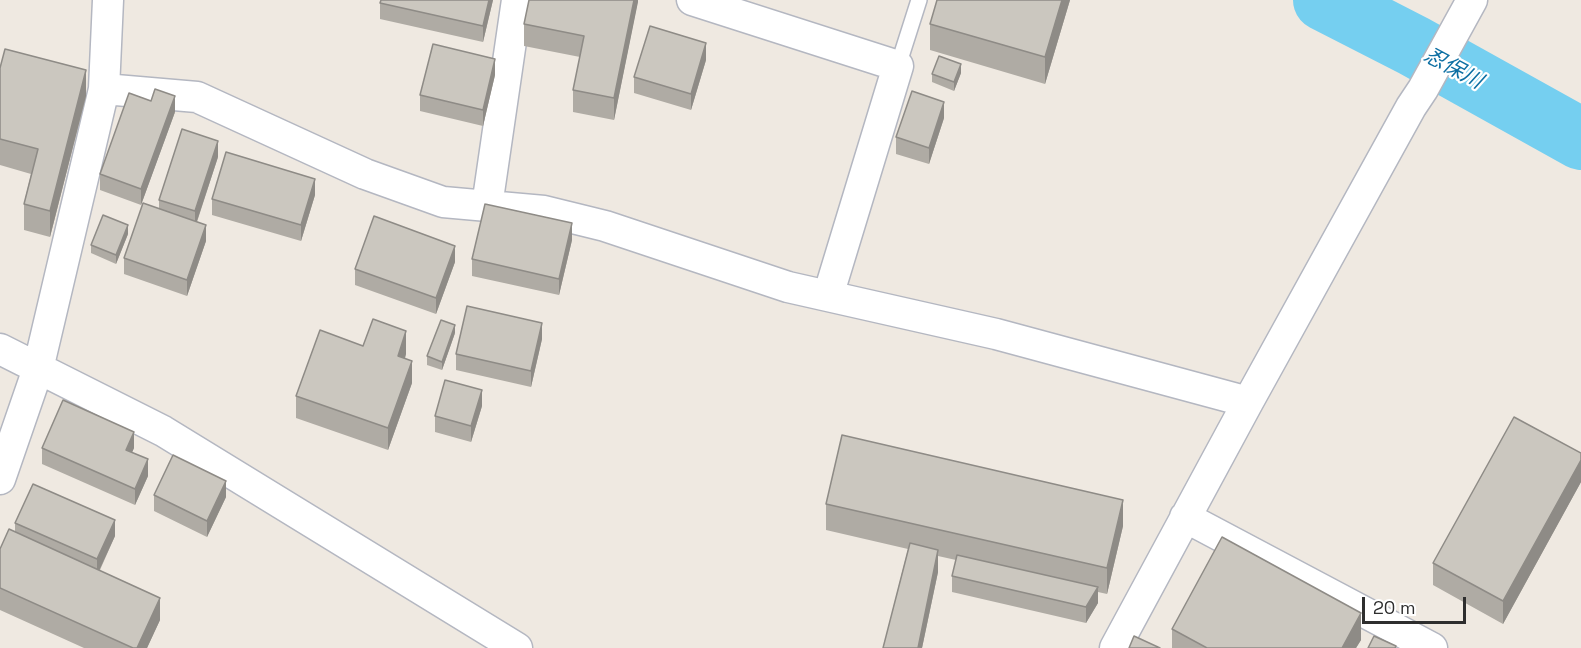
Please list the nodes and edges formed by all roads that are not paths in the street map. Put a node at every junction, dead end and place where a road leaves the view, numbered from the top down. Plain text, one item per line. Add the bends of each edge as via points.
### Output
1 (108, 0) edge
2 (517, 0) edge
3 (692, 0) edge
4 (919, 0) edge
5 (1469, 7) edge
6 (898, 66) junction
7 (104, 89) junction
8 (487, 206) junction
9 (828, 296) junction
10 (0, 349) edge
11 (38, 369) junction
12 (1248, 402) junction
13 (0, 478) edge
14 (1185, 517) junction
15 (517, 648) edge
16 (1115, 648) edge
17 (1432, 648) edge

1 - 7 street
2 - 8 street
3 - 6 street
4 - 6 lane
5 - 12 street
6 - 9 street
7 - 8 street via 197,97 365,174 443,202
7 - 11 street
8 - 9 street via 544,211 605,226
9 - 12 street via 996,333
10 - 11 street
11 - 13 street
11 - 15 street via 163,431
12 - 14 street
14 - 16 street
14 - 17 street

